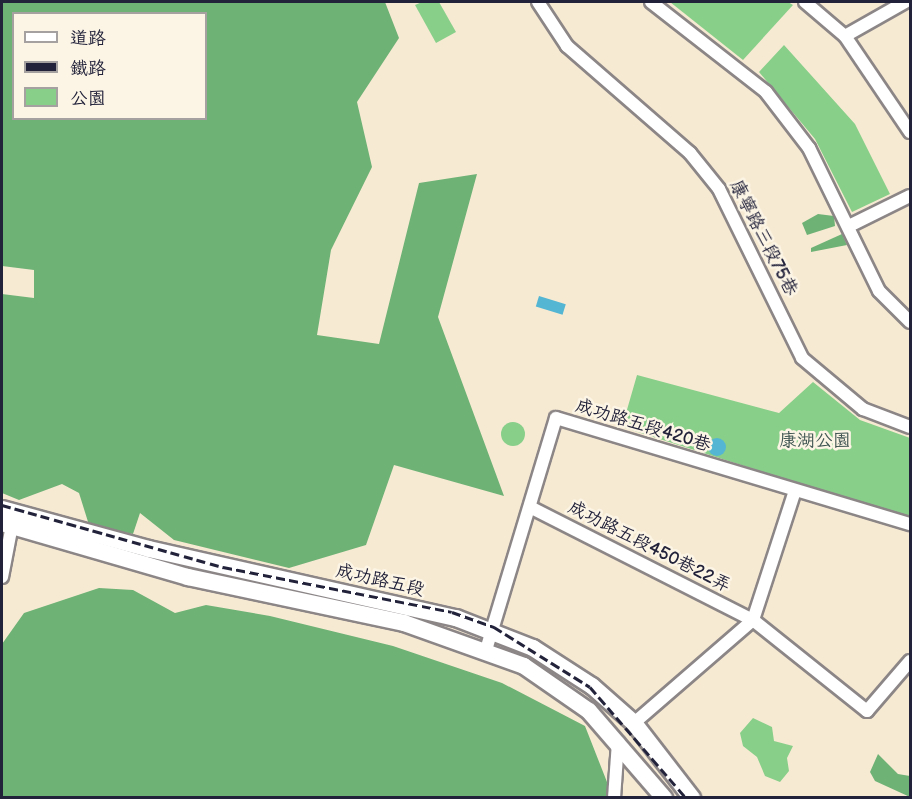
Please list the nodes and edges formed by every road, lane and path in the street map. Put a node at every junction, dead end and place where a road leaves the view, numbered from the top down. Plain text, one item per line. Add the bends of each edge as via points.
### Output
1 (538, 2) edge
2 (651, 2) edge
3 (807, 2) edge
4 (905, 2) edge
5 (845, 36) junction
6 (906, 109) edge
7 (910, 132) edge
8 (910, 196) edge
9 (849, 226) junction
10 (910, 322) edge
11 (910, 427) edge
12 (795, 491) junction
13 (530, 507) junction
14 (7, 518) edge
15 (910, 524) edge
16 (2, 577) edge
17 (753, 620) junction
18 (492, 631) junction
19 (486, 650) junction
20 (910, 662) edge
21 (634, 723) junction
22 (618, 742) junction
23 (614, 798) edge
24 (664, 798) edge
25 (692, 798) edge

1 - 11 street, 康寧路三段75巷 via 567,45 690,153 720,189 802,358 863,409
2 - 9 street via 766,92 809,148
3 - 5 street
4 - 5 street
5 - 6 street
6 - 7 street
8 - 9 street
9 - 10 street via 879,291
12 - 13 street, 成功路五段420巷 via 556,418
12 - 15 street
12 - 17 street
13 - 17 street, 成功路五段450巷22弄
13 - 18 street, 成功路五段420巷
14 - 16 street
14 - 18 main road, 成功路五段 via 456,618
14 - 19 main road, 成功路五段 via 188,577 404,623
17 - 20 street, 成功路五段450巷22弄 via 867,711
17 - 21 street
18 - 19 street, 成功路五段420巷
18 - 21 main road, 成功路五段 via 533,648 592,686
19 - 22 main road, 成功路五段 via 556,686
21 - 25 main road, 成功路五段
22 - 23 street
22 - 24 main road, 成功路五段

